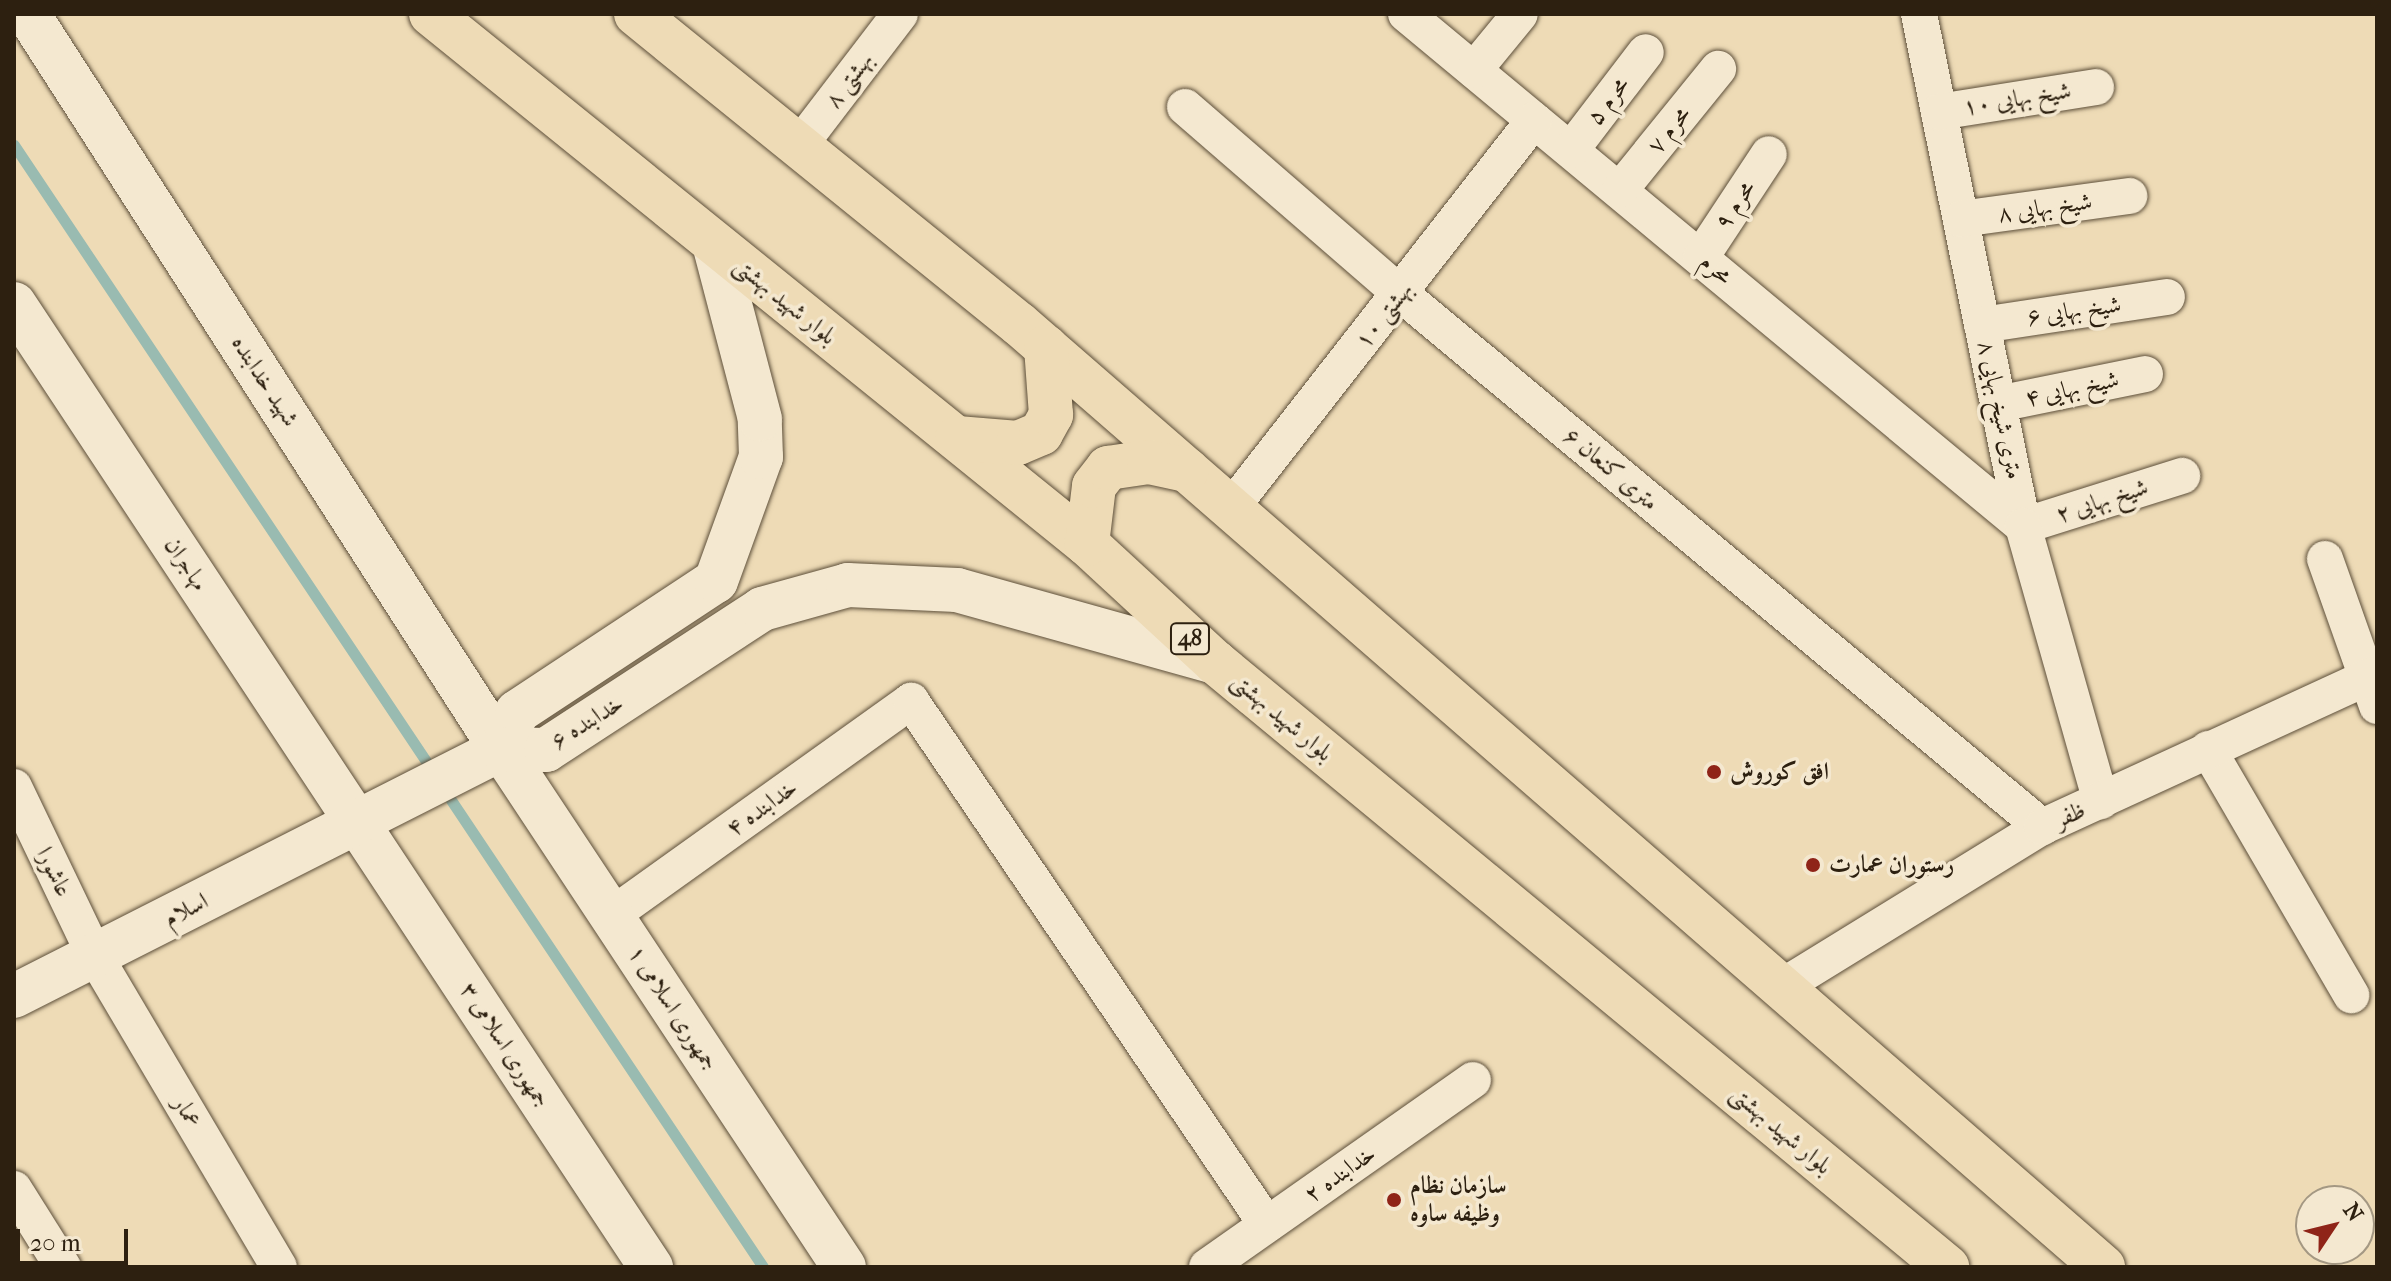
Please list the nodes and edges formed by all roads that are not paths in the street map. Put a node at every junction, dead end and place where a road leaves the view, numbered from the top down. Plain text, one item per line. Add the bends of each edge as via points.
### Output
1 (28, 14) edge
2 (431, 14) edge
3 (636, 14) edge
4 (900, 14) edge
5 (1406, 14) edge
6 (1520, 14) edge
7 (1919, 14) edge
8 (1646, 52) dead end
9 (1718, 69) dead end
10 (1474, 70) junction
11 (2096, 87) dead end
12 (1185, 107) dead end
13 (1939, 112) junction
14 (1534, 120) junction
15 (799, 146) junction
16 (1571, 150) junction
17 (1769, 154) dead end
18 (1620, 190) junction
19 (2129, 196) dead end
20 (1961, 219) junction
21 (714, 244) junction
22 (1701, 257) junction
23 (1401, 294) junction
24 (2167, 297) dead end
25 (14, 304) edge
26 (1982, 325) junction
27 (1046, 347) junction
28 (2145, 374) dead end
29 (1998, 404) junction
30 (957, 438) junction
31 (1187, 470) junction
32 (2182, 476) dead end
33 (1231, 508) junction
34 (2023, 526) junction
35 (1087, 544) junction
36 (2325, 559) dead end
37 (1215, 662) junction
38 (2374, 685) edge
39 (501, 749) junction
40 (2208, 749) junction
41 (14, 787) edge
42 (2101, 801) junction
43 (359, 823) junction
44 (2042, 827) junction
45 (612, 915) junction
46 (95, 956) junction
47 (1780, 988) junction
48 (2351, 995) dead end
49 (14, 996) edge
50 (1473, 1080) dead end
51 (14, 1189) edge
52 (1267, 1225) junction
53 (63, 1267) edge
54 (279, 1267) edge
55 (651, 1267) edge
56 (844, 1267) edge
57 (1207, 1267) edge
58 (1947, 1267) edge
59 (2103, 1267) edge

1 - 39 street, شهید خدابنده
2 - 21 main road, بلوار شهید بهشتی / 48
3 - 15 main road
4 - 15 street, بهشتی ۸
5 - 10 street, محرم
6 - 10 street
7 - 13 street, ۸ متری شیخ بهایی
8 - 16 street, محرم ۵
9 - 18 street, محرم ۷
10 - 14 street, محرم
11 - 13 street, شیخ بهایی ۱۰
12 - 23 street, ۶ متری کنعان
13 - 20 street, ۸ متری شیخ بهایی
14 - 16 street, محرم
14 - 23 street, بهشتی ۱۰
15 - 27 main road
16 - 18 street, محرم
17 - 22 street, محرم ۹
18 - 22 street, محرم
19 - 20 street, شیخ بهایی ۸
20 - 26 street, ۸ متری شیخ بهایی
21 - 30 main road, بلوار شهید بهشتی / 48
21 - 39 street, خدابنده ۶ via 760,419 761,457 716,581 517,712
22 - 34 street, محرم
23 - 33 street, بهشتی ۱۰
23 - 44 street, ۶ متری کنعان
24 - 26 street, شیخ بهایی ۶
25 - 43 street, مهاجران
26 - 29 street, ۸ متری شیخ بهایی
27 - 30 main road via 1051,415 1041,433 1018,443
27 - 31 main road
28 - 29 street, شیخ بهایی ۴
29 - 34 street, ۸ متری شیخ بهایی
30 - 35 main road, بلوار شهید بهشتی / 48
31 - 33 main road
31 - 35 main road via 1149,462 1108,468 1094,486
32 - 34 street, شیخ بهایی ۲
33 - 47 main road
34 - 42 street, ۸ متری شیخ بهایی
35 - 37 main road, بلوار شهید بهشتی / 48
36 - 38 street
37 - 39 street, خدابنده ۶ via 957,590 848,585 762,609 546,750
37 - 58 main road, بلوار شهید بهشتی / 48
38 - 40 street, ظفر
39 - 43 street, اسلام
39 - 45 street, جمهوری اسلامی ۱
40 - 42 street, ظفر
40 - 48 street
41 - 46 street, عاشورا
42 - 44 street, ظفر
43 - 46 street, اسلام
43 - 55 street, جمهوری اسلامی ۳
44 - 47 street, ظفر
45 - 52 street, خدابنده ۴ via 911,701
45 - 56 street, جمهوری اسلامی ۱
46 - 49 street, اسلام
46 - 54 street, عمار
47 - 59 main road
50 - 52 street, خدابنده ۲
51 - 53 street
52 - 57 street, خدابنده ۲

